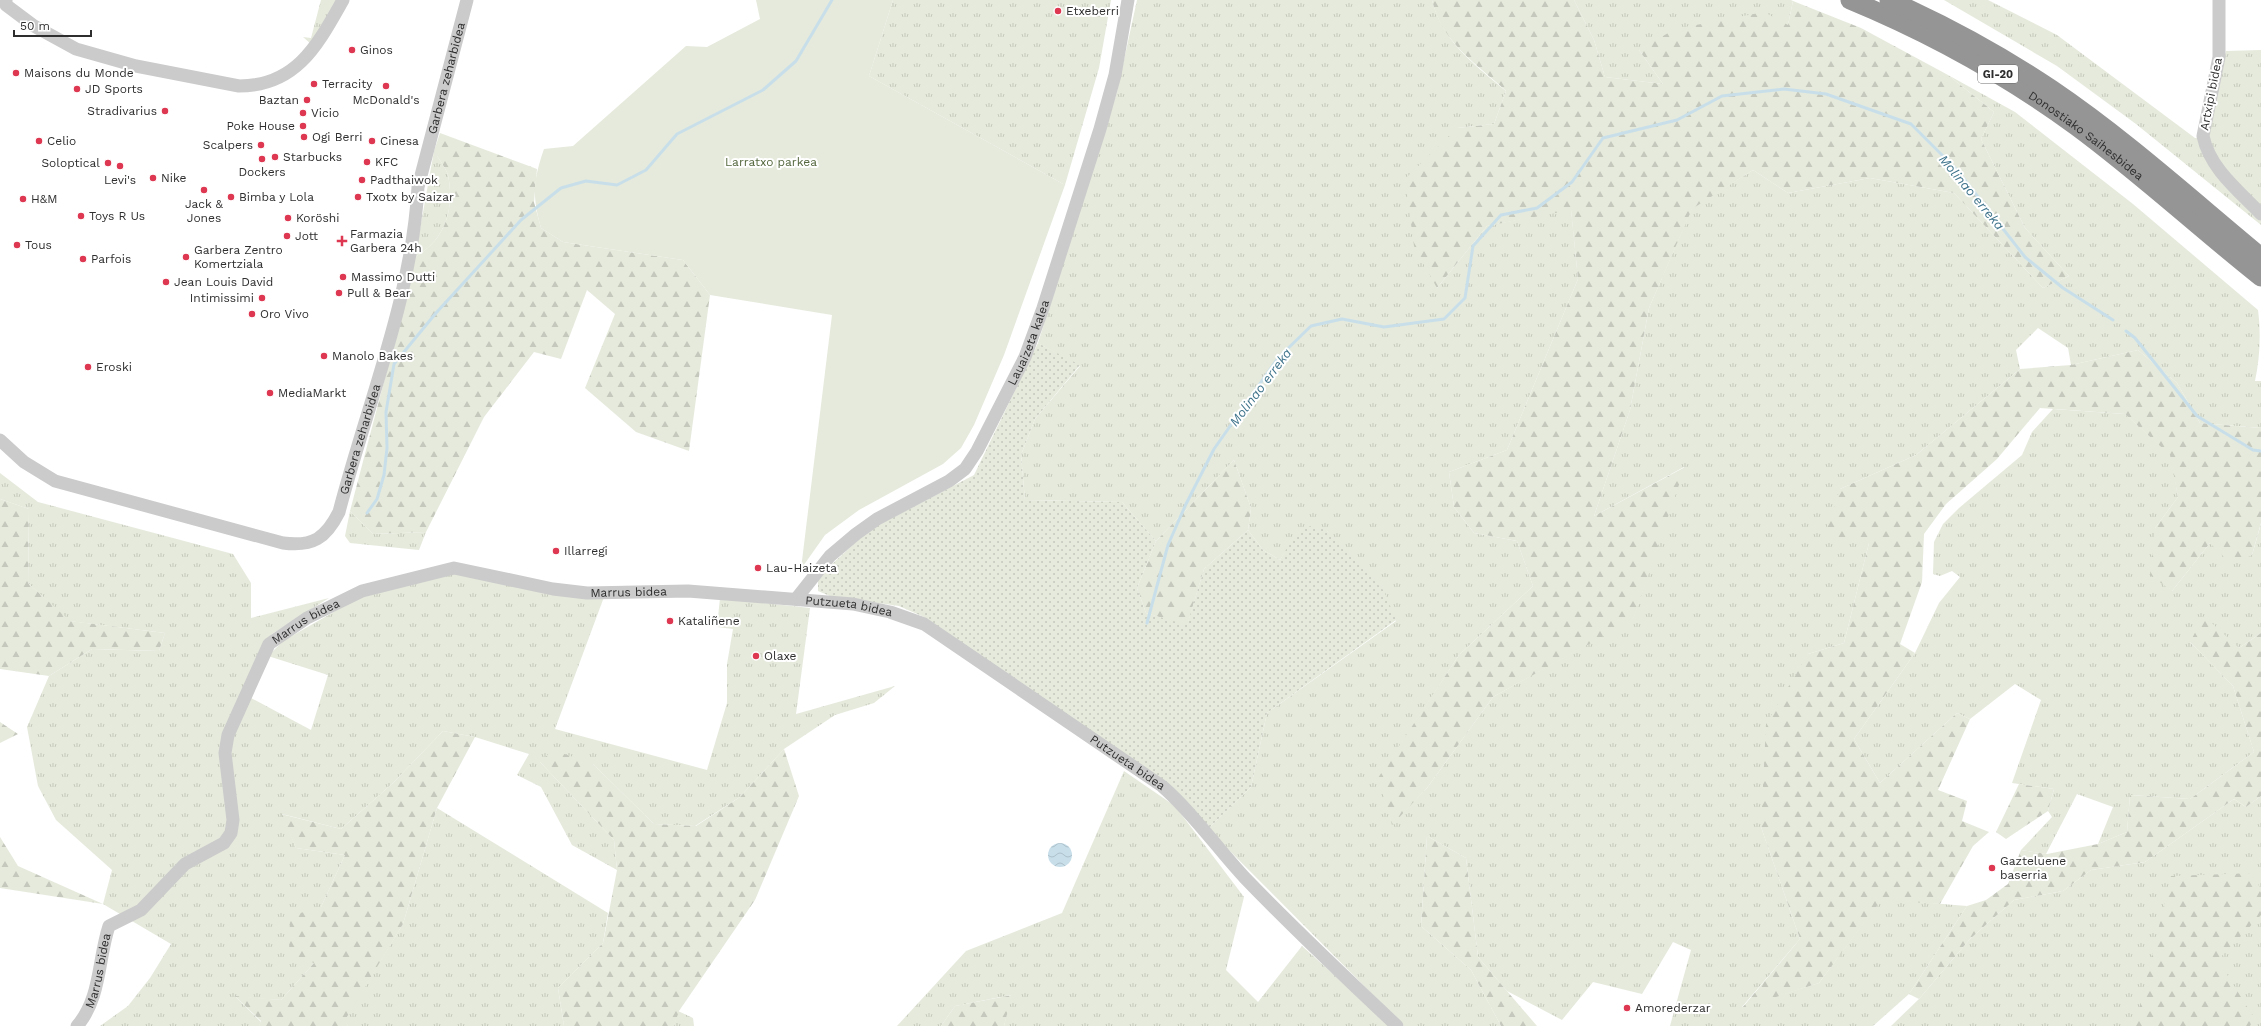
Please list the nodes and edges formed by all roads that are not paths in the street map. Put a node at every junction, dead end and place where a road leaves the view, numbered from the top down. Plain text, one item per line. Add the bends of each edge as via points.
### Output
1 (6, 0) edge
2 (344, 0) edge
3 (467, 0) edge
4 (1128, 0) edge
5 (1850, 0) edge
6 (1889, 0) edge
7 (2219, 0) edge
8 (2261, 214) edge
9 (2261, 257) edge
10 (2261, 277) edge
11 (0, 440) edge
12 (810, 580) junction
13 (796, 599) junction
14 (827, 602) junction
15 (77, 1026) edge
16 (1398, 1026) edge

1 - 2 street via 6,5 34,26 76,49 136,66 239,86 251,86 287,74 302,61 318,44
3 - 11 street, Garbera zeharbidea via 418,187 416,218 403,291 339,512 332,528 311,542 298,545 283,543 54,481 24,462
4 - 12 street, Lauaizeta kalea via 1115,75 1043,308 1025,357 991,427 965,469 866,526 830,556
5 - 10 highway, Donostiako Saihesbidea / GI-20 via 1944,44 2041,101 2111,153
6 - 9 highway, Donostiako Saihesbidea / GI-20 via 1975,43 2050,89 2121,141
7 - 8 street, Artxipi bidea via 2219,56 2203,136 2206,150 2213,163
12 - 13 street, Lauaizeta kalea
12 - 14 street via 812,592
13 - 14 street, Putzueta bidea
13 - 15 street, Marrus bidea via 688,591 587,593 553,589 454,568 362,591 307,618 270,644 228,734 225,753 233,820 231,833 224,843 185,864 141,910 109,926 93,998
14 - 16 street, Putzueta bidea via 853,604 890,612 924,624 1162,786 1186,808 1256,889

